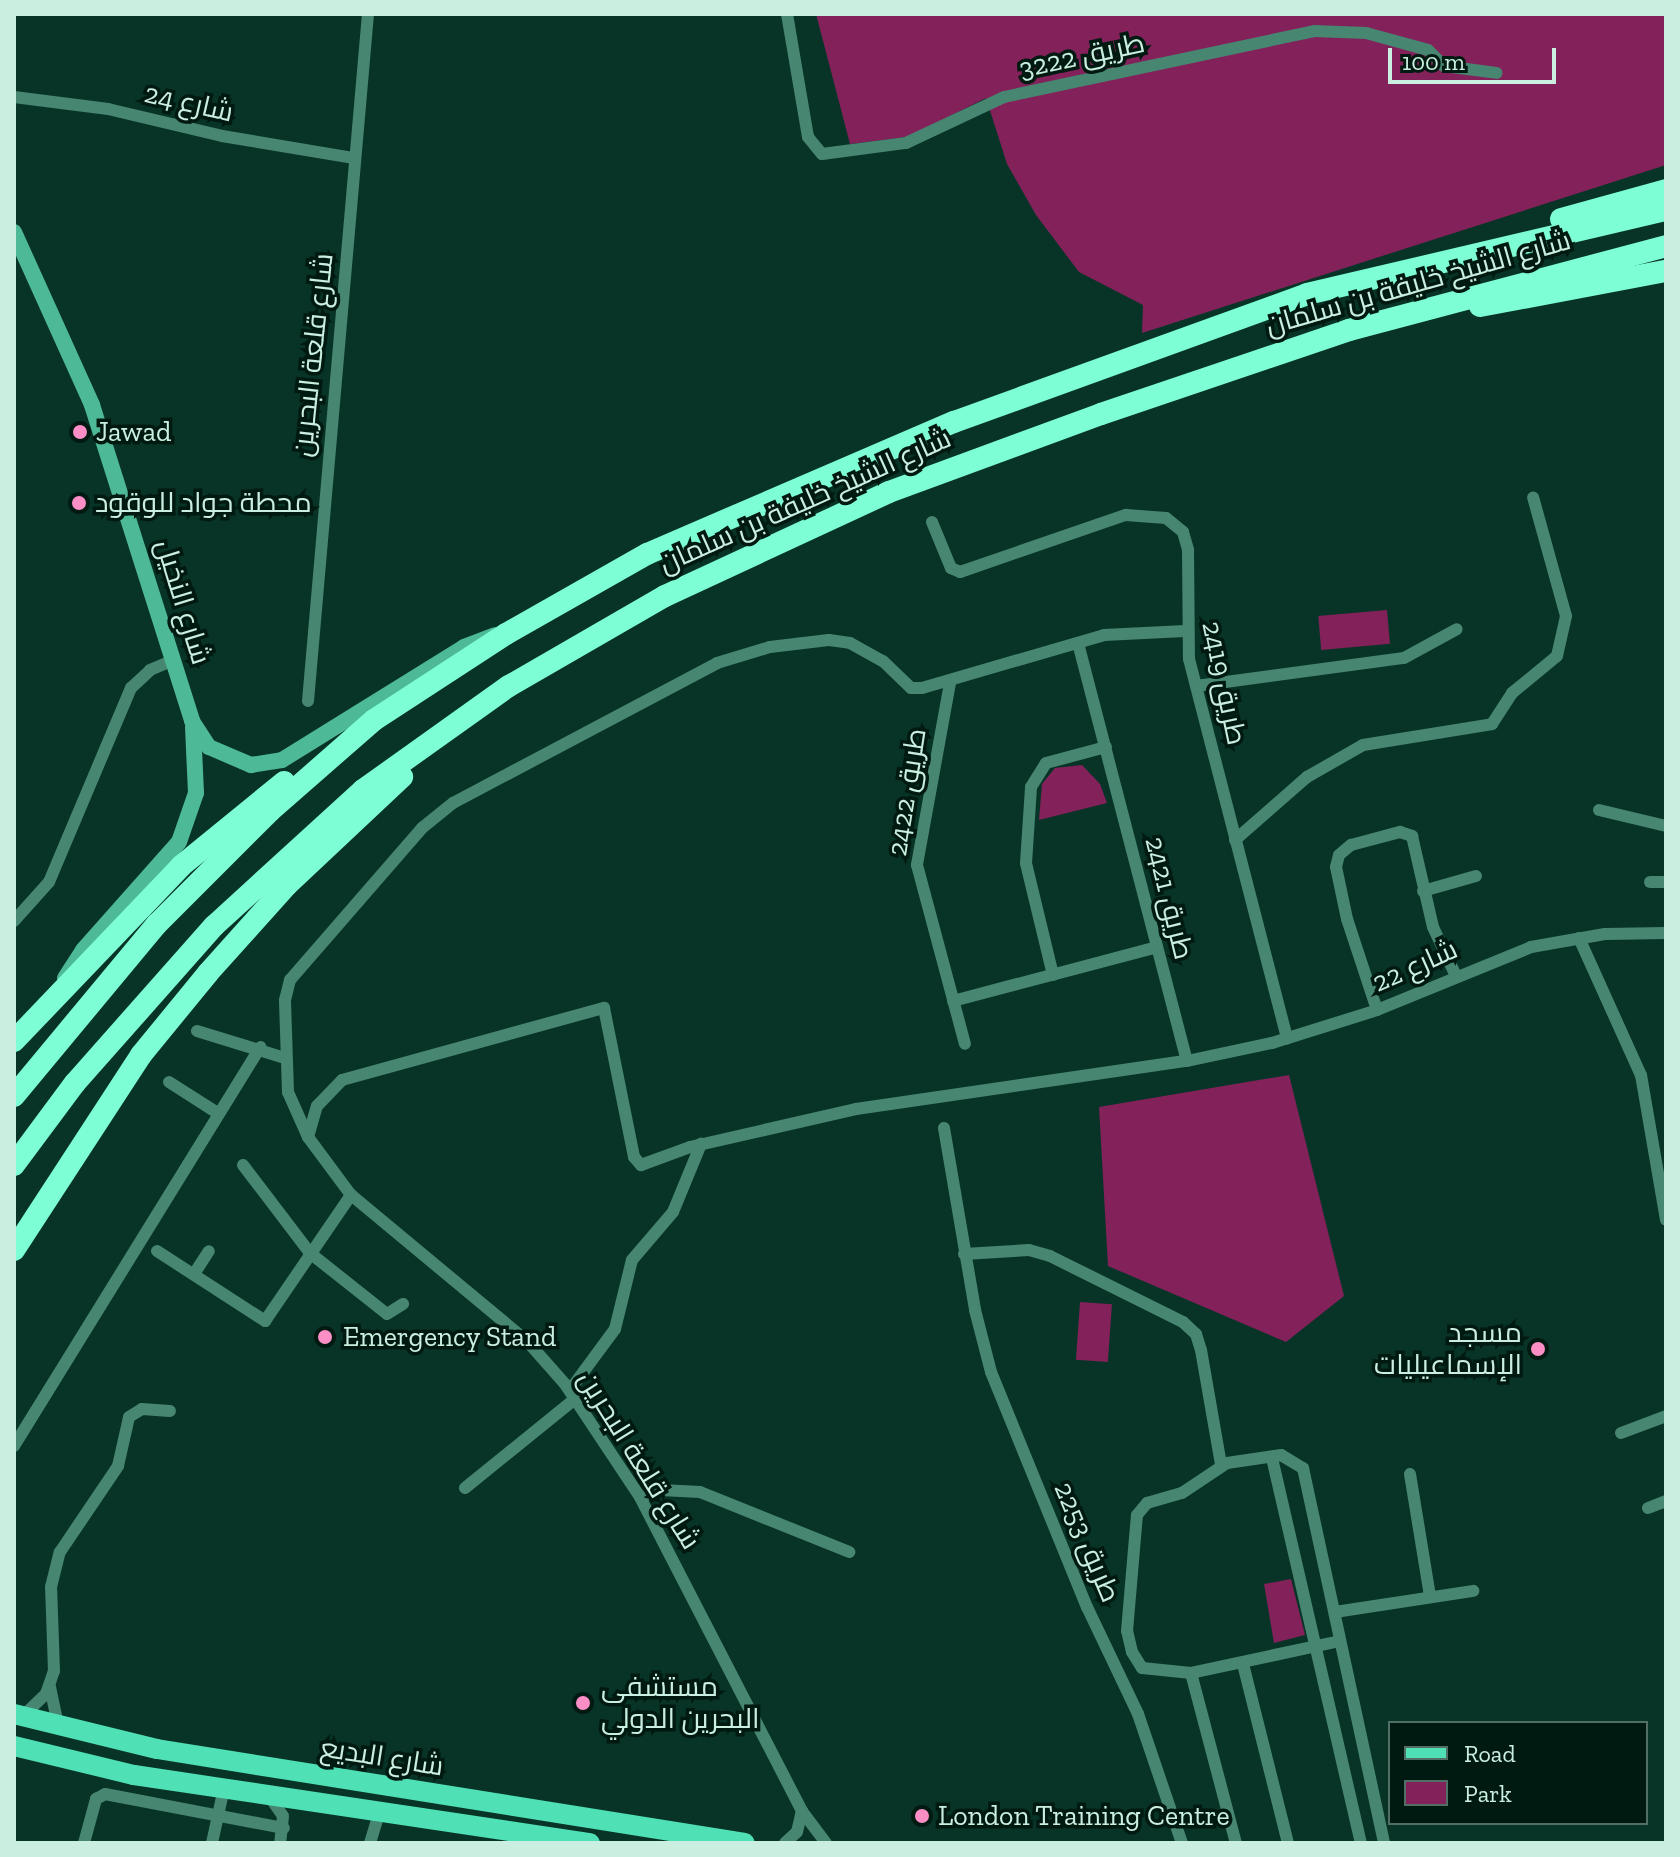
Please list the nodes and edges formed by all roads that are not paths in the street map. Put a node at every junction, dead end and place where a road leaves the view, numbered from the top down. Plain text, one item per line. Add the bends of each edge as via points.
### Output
1 (368, 14) edge
2 (787, 14) edge
3 (1497, 73) dead end
4 (14, 97) edge
5 (354, 158) junction
6 (1666, 190) edge
7 (1666, 210) edge
8 (17, 246) edge
9 (1666, 246) edge
10 (1666, 271) edge
11 (1307, 294) junction
12 (1349, 330) junction
13 (1533, 497) dead end
14 (932, 522) dead end
15 (1457, 629) dead end
16 (1185, 631) junction
17 (506, 634) junction
18 (1078, 643) junction
19 (173, 660) junction
20 (950, 683) junction
21 (509, 686) junction
22 (1196, 686) junction
23 (308, 701) dead end
24 (374, 720) junction
25 (192, 721) junction
26 (1106, 747) junction
27 (1599, 810) dead end
28 (1666, 826) edge
29 (1235, 840) junction
30 (1476, 876) dead end
31 (1650, 882) dead end
32 (1666, 882) edge
33 (1423, 891) junction
34 (14, 921) edge
35 (1666, 933) edge
36 (1579, 938) junction
37 (1157, 947) junction
38 (1053, 975) junction
39 (1456, 976) junction
40 (290, 980) joint
41 (59, 991) junction
42 (953, 1001) junction
43 (1377, 1010) junction
44 (197, 1031) dead end
45 (1287, 1039) junction
46 (14, 1041) edge
47 (965, 1044) dead end
48 (260, 1047) junction
49 (285, 1058) junction
50 (1187, 1061) junction
51 (169, 1082) dead end
52 (14, 1096) edge
53 (216, 1112) junction
54 (1666, 1112) edge
55 (1651, 1116) junction
56 (944, 1128) dead end
57 (308, 1137) junction
58 (701, 1144) junction
59 (14, 1165) edge
60 (243, 1165) dead end
61 (351, 1195) junction
62 (1666, 1220) edge
63 (14, 1250) edge
64 (157, 1251) dead end
65 (209, 1251) dead end
66 (310, 1253) junction
67 (964, 1254) junction
68 (194, 1274) junction
69 (403, 1304) dead end
70 (573, 1394) junction
71 (170, 1411) dead end
72 (1666, 1416) edge
73 (1621, 1433) dead end
74 (14, 1446) edge
75 (1272, 1458) junction
76 (1221, 1465) junction
77 (1410, 1474) dead end
78 (465, 1488) dead end
79 (640, 1497) junction
80 (1666, 1501) edge
81 (1648, 1508) dead end
82 (849, 1552) dead end
83 (1473, 1591) dead end
84 (1430, 1596) junction
85 (1335, 1612) junction
86 (1340, 1641) junction
87 (1313, 1646) junction
88 (1135, 1661) junction
89 (1243, 1664) junction
90 (1117, 1670) junction
91 (1191, 1673) junction
92 (50, 1685) junction
93 (19, 1715) edge
94 (58, 1726) junction
95 (14, 1746) edge
96 (134, 1775) junction
97 (224, 1788) junction
98 (269, 1796) junction
99 (130, 1799) junction
100 (380, 1810) junction
101 (802, 1811) junction
102 (219, 1815) junction
103 (284, 1828) junction
104 (558, 1841) edge
105 (84, 1843) edge
106 (212, 1843) edge
107 (280, 1843) edge
108 (370, 1843) edge
109 (590, 1843) edge
110 (745, 1843) edge
111 (785, 1843) edge
112 (826, 1843) edge
113 (1182, 1843) edge
114 (1236, 1843) edge
115 (1288, 1843) edge
116 (1361, 1843) edge
117 (1384, 1843) edge

1 - 5 street, شارع قلعة البحرين
2 - 3 street, طريق 3222 via 808,137 822,154 906,143 1004,97 1314,31 1366,33 1428,50 1444,66
4 - 5 street, شارع 24 via 108,109 222,136
5 - 23 street, شارع قلعة البحرين
6 - 11 highway
7 - 11 highway, شارع الشيخ خليفة بن سلمان
8 - 19 street, شارع النخيل via 92,405
9 - 12 highway, شارع الشيخ خليفة بن سلمان
10 - 12 highway
11 - 17 highway, شارع الشيخ خليفة بن سلمان via 1082,373 842,467 647,554
12 - 21 highway, شارع الشيخ خليفة بن سلمان via 889,492 665,596
13 - 29 street via 1566,616 1562,648 1552,662 1512,693 1492,724 1363,745 1307,777
14 - 16 street, طريق 2419 via 951,568 960,572 1117,517 1166,518 1178,526 1187,544
15 - 22 street via 1404,658
16 - 18 street, طريق 2422 via 1130,630
16 - 22 street, طريق 2419
17 - 24 highway, شارع الشيخ خليفة بن سلمان
17 - 25 street, شارع النخيل via 464,647 294,753 267,764 222,756
18 - 20 street, طريق 2422
18 - 26 street, طريق 2421
19 - 25 street, شارع النخيل
19 - 34 street via 150,670 131,688 49,882
20 - 40 street, طريق 2422 via 911,688 883,661 850,643 829,640 770,647 717,663 453,803 422,828
20 - 42 street, طريق 2422 via 917,865
21 - 59 highway, شارع الشيخ خليفة بن سلمان via 373,781 214,926 75,1083
21 - 63 highway via 375,800 208,973 141,1055
22 - 29 street, طريق 2419
24 - 41 highway via 225,827
24 - 52 highway, شارع الشيخ خليفة بن سلمان via 270,811 157,924
25 - 41 street, شارع النخيل via 196,793 179,842 83,950
26 - 37 street, طريق 2421
26 - 38 street via 1046,763 1031,787 1026,863
27 - 28 street
29 - 45 street, طريق 2419
30 - 33 street
31 - 32 street
33 - 39 street
33 - 43 street via 1415,841 1406,832 1351,845 1337,858 1347,919
35 - 36 street, شارع 22
36 - 39 street, شارع 22 via 1508,954
36 - 55 street via 1632,1052
37 - 38 street
37 - 50 street, طريق 2421
38 - 42 street
39 - 43 street, شارع 22
40 - 49 street, شارع قلعة البحرين
41 - 46 highway
42 - 47 street, طريق 2422
43 - 45 street, شارع 22
44 - 48 street
45 - 50 street, شارع 22
48 - 49 street
48 - 53 street
49 - 57 street, شارع قلعة البحرين via 288,1092
50 - 58 street, شارع 22 via 910,1100
51 - 53 street
53 - 74 street
54 - 55 street
55 - 62 street
56 - 67 street, طريق 2253
57 - 58 street, شارع 22 via 323,1095 342,1080 604,1008 636,1163
57 - 61 street, شارع قلعة البحرين
58 - 70 street via 673,1212 632,1260 615,1329
60 - 66 street
61 - 66 street
61 - 70 street, شارع قلعة البحرين via 527,1341
64 - 68 street
65 - 68 street
66 - 68 street via 265,1321
66 - 69 street via 387,1314
67 - 76 street via 1029,1250 1050,1256 1183,1322 1196,1334 1201,1350
67 - 90 street, طريق 2253 via 991,1372
70 - 78 street
70 - 79 street, شارع قلعة البحرين
71 - 92 street via 142,1409 129,1417 118,1466 55,1563 51,1587 56,1656
72 - 73 street
75 - 76 street, طريق 2253
75 - 85 street via 1290,1456 1303,1468
75 - 87 street
76 - 88 street, طريق 2253 via 1190,1489 1147,1503 1137,1515 1127,1620
77 - 84 street
79 - 82 street via 661,1490 700,1492
79 - 101 street, شارع قلعة البحرين
80 - 81 street
83 - 84 street
84 - 85 street
85 - 86 street
86 - 87 street
86 - 117 street
87 - 89 street
87 - 116 street
88 - 90 street
88 - 91 street via 1151,1672
89 - 91 street
89 - 115 street
90 - 113 street, طريق 2253 via 1138,1714
91 - 114 street
92 - 93 street
92 - 94 street
93 - 94 main road, شارع البديع
94 - 110 main road, شارع البديع via 232,1762
95 - 96 main road, شارع البديع
96 - 97 main road, شارع البديع
96 - 99 street
97 - 98 main road, شارع البديع
97 - 102 street
98 - 100 main road, شارع البديع
98 - 103 street via 281,1810
99 - 102 street
99 - 105 street via 98,1796
100 - 104 main road, شارع البديع
100 - 108 street
101 - 111 street via 797,1832
101 - 112 street, شارع قلعة البحرين
102 - 103 street
102 - 106 street
103 - 107 street
104 - 109 main road, شارع البديع

